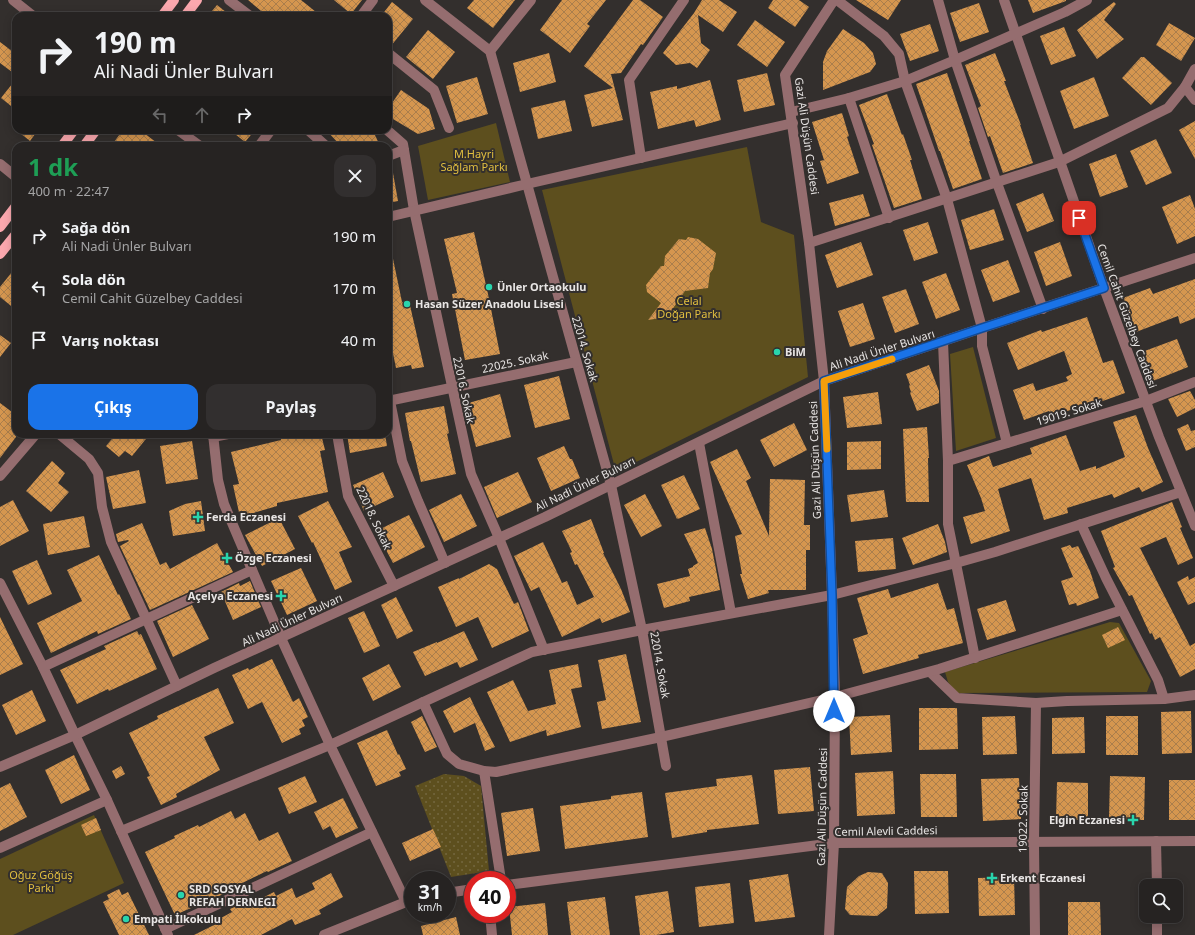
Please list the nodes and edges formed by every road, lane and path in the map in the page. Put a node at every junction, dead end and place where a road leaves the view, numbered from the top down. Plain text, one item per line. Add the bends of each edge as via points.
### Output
1 (13, 0) edge
2 (174, 0) edge
3 (197, 0) edge
4 (229, 0) edge
5 (373, 0) edge
6 (425, 0) edge
7 (530, 0) edge
8 (684, 0) edge
9 (834, 0) edge
10 (837, 0) edge
11 (938, 0) edge
12 (1004, 0) edge
13 (1087, 0) edge
14 (28, 12) edge
15 (165, 12) edge
16 (188, 12) edge
17 (245, 12) edge
18 (364, 12) edge
19 (1015, 34) junction
20 (490, 51) junction
21 (392, 56) edge
22 (955, 60) junction
23 (1195, 70) edge
24 (905, 81) junction
25 (1185, 87) junction
26 (849, 98) junction
27 (1195, 100) edge
28 (791, 112) junction
29 (793, 123) junction
30 (449, 128) dead end
31 (184, 134) edge
32 (312, 134) edge
33 (392, 134) edge
34 (194, 142) edge
35 (322, 142) edge
36 (404, 150) junction
37 (392, 154) edge
38 (641, 158) junction
39 (1059, 162) junction
40 (0, 164) edge
41 (12, 174) edge
42 (997, 183) junction
43 (527, 184) junction
44 (947, 199) junction
45 (414, 210) junction
46 (12, 211) edge
47 (392, 216) edge
48 (889, 218) junction
49 (0, 227) edge
50 (12, 239) edge
51 (809, 243) junction
52 (0, 254) edge
53 (1195, 258) edge
54 (1104, 288) junction
55 (1043, 308) junction
56 (982, 328) junction
57 (943, 342) junction
58 (576, 362) junction
59 (824, 381) junction
60 (1195, 382) edge
61 (451, 388) junction
62 (392, 400) edge
63 (1146, 402) junction
64 (392, 415) edge
65 (33, 438) edge
66 (64, 438) edge
67 (213, 438) edge
68 (338, 438) edge
69 (698, 443) junction
70 (1008, 443) junction
71 (948, 461) junction
72 (0, 476) edge
73 (610, 485) junction
74 (1181, 492) junction
75 (1082, 524) junction
76 (1195, 526) edge
77 (499, 538) junction
78 (445, 563) junction
79 (956, 563) junction
80 (252, 570) junction
81 (0, 583) edge
82 (394, 586) junction
83 (832, 595) junction
84 (1122, 610) junction
85 (731, 613) junction
86 (146, 620) junction
87 (642, 630) junction
88 (281, 638) junction
89 (544, 650) junction
90 (975, 658) junction
91 (43, 667) junction
92 (930, 672) junction
93 (176, 686) junction
94 (1195, 695) edge
95 (834, 697) junction
96 (1164, 699) junction
97 (423, 702) junction
98 (1036, 703) junction
99 (75, 735) junction
100 (661, 737) junction
101 (330, 745) junction
102 (666, 766) dead end
103 (0, 767) edge
104 (484, 771) junction
105 (107, 800) junction
106 (121, 831) junction
107 (372, 832) junction
108 (1195, 840) edge
109 (1156, 841) junction
110 (1034, 842) junction
111 (834, 843) junction
112 (0, 848) edge
113 (500, 871) edge
114 (1156, 879) edge
115 (516, 884) edge
116 (404, 893) edge
117 (404, 904) edge
118 (491, 923) edge
119 (1157, 923) edge
120 (167, 932) edge
121 (324, 935) edge
122 (492, 935) edge
123 (829, 935) edge
124 (1035, 935) edge
125 (1157, 935) edge

1 - 14 street
2 - 15 main road
3 - 16 main road
4 - 17 street
5 - 18 street
6 - 20 street
7 - 20 street
8 - 38 street via 629,80
9 - 28 street, Gazi Ali Düşün Caddesi via 785,75
10 - 24 street via 884,36 899,54
11 - 22 street
12 - 19 street, Cemil Cahit Güzelbey Caddesi
13 - 19 street
19 - 22 street
19 - 39 street, Cemil Cahit Güzelbey Caddesi
20 - 43 street, 22014. Sokak
21 - 30 street via 434,90
22 - 24 street
22 - 42 street
23 - 25 street
24 - 26 street
24 - 44 street
25 - 27 street
25 - 39 street via 1168,108
26 - 28 street
26 - 48 street
28 - 29 street, Gazi Ali Düşün Caddesi
29 - 38 street
29 - 51 street, Gazi Ali Düşün Caddesi
31 - 34 street
32 - 35 street
33 - 36 street, 22016. Sokak via 403,144
36 - 37 street
36 - 45 street, 22016. Sokak
38 - 43 street
39 - 42 street
39 - 54 street, Cemil Cahit Güzelbey Caddesi
40 - 41 street
42 - 44 street
42 - 55 street
43 - 45 street
43 - 58 street, 22014. Sokak
44 - 48 street
44 - 56 street
45 - 47 street
45 - 61 street, 22016. Sokak
46 - 49 main road
48 - 51 street
50 - 52 main road
51 - 59 street, Gazi Ali Düşün Caddesi
53 - 54 street, Ali Nadi Ünler Bulvarı
54 - 55 street, Ali Nadi Ünler Bulvarı
54 - 63 street, Cemil Cahit Güzelbey Caddesi
55 - 56 street, Ali Nadi Ünler Bulvarı
56 - 57 street, Ali Nadi Ünler Bulvarı
56 - 70 street via 982,346
57 - 59 street, Ali Nadi Ünler Bulvarı
57 - 71 street
58 - 61 street, 22025. Sokak
58 - 73 street, 22014. Sokak
59 - 69 street, Ali Nadi Ünler Bulvarı
59 - 83 street, Gazi Ali Düşün Caddesi
60 - 63 street, 19019. Sokak
61 - 62 street, 22025. Sokak
61 - 77 street, 22016. Sokak via 471,474
63 - 70 street, 19019. Sokak
63 - 74 street, Cemil Cahit Güzelbey Caddesi
64 - 78 street via 402,460
65 - 72 street
66 - 86 street via 89,459 98,473 102,507 111,542
67 - 80 street via 218,480 224,504
68 - 82 street, 22018. Sokak via 348,496
69 - 73 street, Ali Nadi Ünler Bulvarı
69 - 85 street
70 - 71 street, 19019. Sokak
71 - 79 street via 948,524
73 - 77 street, Ali Nadi Ünler Bulvarı
73 - 87 street, 22014. Sokak
74 - 75 street
74 - 76 street, Cemil Cahit Güzelbey Caddesi
75 - 79 street
75 - 84 street
77 - 78 street, Ali Nadi Ünler Bulvarı
77 - 89 street, 22016. Sokak
78 - 82 street, Ali Nadi Ünler Bulvarı
79 - 83 street
79 - 90 street
80 - 86 street
80 - 88 street
81 - 91 street
82 - 88 street, Ali Nadi Ünler Bulvarı
83 - 85 street
83 - 95 street, Gazi Ali Düşün Caddesi
84 - 90 street
84 - 96 street via 1158,680
85 - 87 street
86 - 91 street
86 - 93 street
87 - 89 street
87 - 100 street, 22014. Sokak
88 - 93 street, Ali Nadi Ünler Bulvarı
88 - 101 street
89 - 97 street via 532,652
90 - 92 street
91 - 99 street
92 - 95 street
92 - 98 street via 957,698
93 - 99 street, Ali Nadi Ünler Bulvarı
94 - 96 street
95 - 100 street
95 - 111 street, Gazi Ali Düşün Caddesi
96 - 98 street
97 - 101 street
97 - 104 street via 447,754 459,764
98 - 110 street, 19022. Sokak
99 - 103 street, Ali Nadi Ünler Bulvarı
99 - 105 street
100 - 102 street, 22014. Sokak
100 - 104 street via 496,772
101 - 106 street
101 - 107 street
104 - 113 street
105 - 106 street
105 - 112 street
106 - 120 street
107 - 116 street
107 - 120 street
108 - 109 street, Cemil Alevli Caddesi
109 - 110 street, Cemil Alevli Caddesi
109 - 114 street
110 - 111 street, Cemil Alevli Caddesi
110 - 124 street, 19022. Sokak
111 - 115 street, Cemil Alevli Caddesi
111 - 123 street, Gazi Ali Düşün Caddesi
117 - 121 street
118 - 122 street
119 - 125 street

